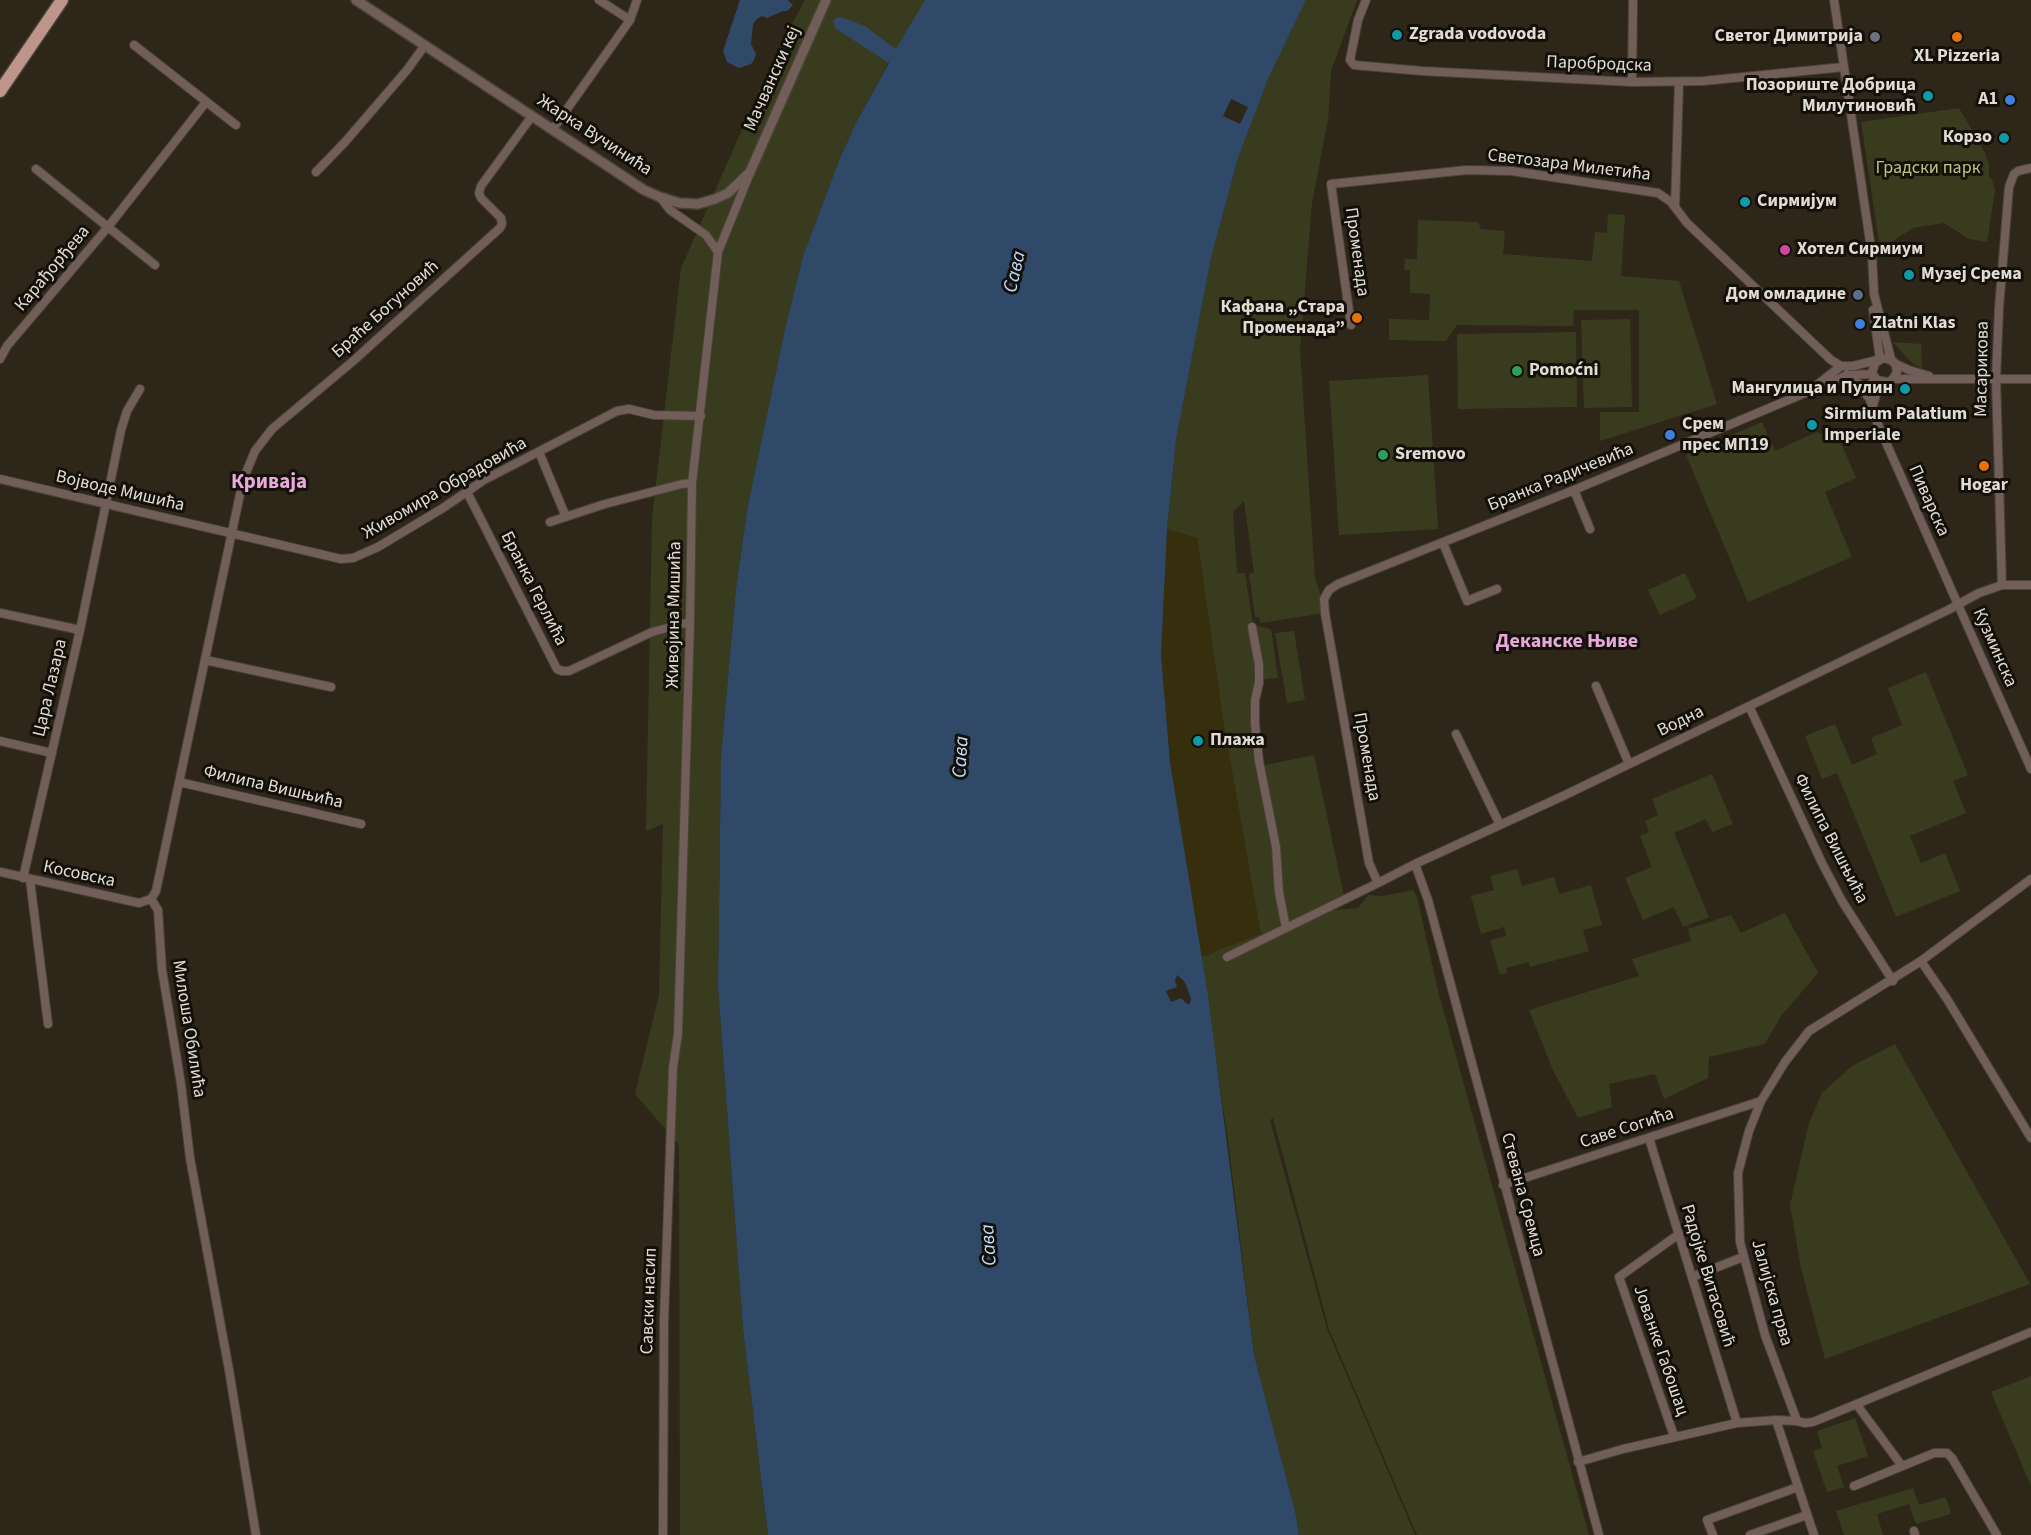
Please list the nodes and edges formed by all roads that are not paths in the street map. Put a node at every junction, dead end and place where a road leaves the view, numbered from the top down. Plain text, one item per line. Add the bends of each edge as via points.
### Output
1 (62, 0) edge
2 (356, 0) edge
3 (599, 0) edge
4 (637, 0) edge
5 (825, 0) edge
6 (1366, 0) edge
7 (1633, 0) edge
8 (1834, 0) edge
9 (630, 20) junction
10 (134, 45) dead end
11 (425, 45) junction
12 (1844, 67) junction
13 (1632, 82) junction
14 (1679, 82) junction
15 (0, 91) edge
16 (206, 102) junction
17 (532, 116) junction
18 (236, 125) dead end
19 (553, 129) junction
20 (2031, 168) edge
21 (36, 169) dead end
22 (316, 172) dead end
23 (750, 172) junction
24 (1331, 184) joint
25 (660, 197) junction
26 (1674, 207) junction
27 (108, 227) junction
28 (718, 252) junction
29 (155, 265) dead end
30 (1874, 294) junction
31 (1351, 325) dead end
32 (0, 358) edge
33 (1879, 359) junction
34 (1893, 361) junction
35 (1841, 366) junction
36 (1848, 375) junction
37 (1874, 376) junction
38 (1935, 378) junction
39 (1996, 379) junction
40 (2031, 379) edge
41 (1890, 381) junction
42 (140, 389) dead end
43 (1809, 391) junction
44 (1872, 409) junction
45 (701, 416) junction
46 (539, 452) junction
47 (0, 479) edge
48 (692, 483) junction
49 (1574, 490) junction
50 (467, 492) junction
51 (107, 504) junction
52 (566, 517) junction
53 (550, 522) dead end
54 (1590, 530) dead end
55 (233, 533) junction
56 (1443, 543) junction
57 (2002, 585) junction
58 (2031, 585) edge
59 (1497, 589) dead end
60 (1326, 594) joint
61 (1959, 604) junction
62 (0, 612) edge
63 (690, 622) junction
64 (1252, 627) dead end
65 (80, 630) junction
66 (205, 660) junction
67 (1596, 686) dead end
68 (331, 687) dead end
69 (1749, 706) junction
70 (1456, 734) dead end
71 (0, 741) edge
72 (52, 753) junction
73 (1629, 764) junction
74 (2031, 769) edge
75 (179, 782) junction
76 (361, 824) dead end
77 (1500, 825) junction
78 (1415, 864) junction
79 (0, 872) edge
80 (26, 879) junction
81 (2031, 879) edge
82 (1378, 883) junction
83 (151, 899) junction
84 (1286, 928) junction
85 (1227, 957) dead end
86 (1921, 961) junction
87 (1893, 981) junction
88 (48, 1024) dead end
89 (673, 1067) joint
90 (1761, 1101) junction
91 (1649, 1138) junction
92 (2031, 1138) edge
93 (1503, 1185) junction
94 (1679, 1234) junction
95 (1743, 1257) junction
96 (1692, 1277) junction
97 (2031, 1332) edge
98 (1857, 1404) junction
99 (1776, 1420) junction
100 (1797, 1421) junction
101 (1737, 1423) junction
102 (1674, 1436) junction
103 (1578, 1462) junction
104 (1902, 1466) junction
105 (1854, 1486) dead end
106 (1798, 1487) junction
107 (1807, 1515) junction
108 (256, 1535) edge
109 (663, 1535) edge
110 (1599, 1535) edge
111 (1713, 1535) edge
112 (1750, 1535) edge
113 (1814, 1535) edge
114 (1997, 1535) edge

1 - 15 main road
2 - 11 street, Жарка Вучинића
3 - 9 street
4 - 9 street
5 - 23 street, Мачвански кеј
6 - 13 street, Паробродска via 1350,60 1354,64
7 - 13 street
8 - 12 street
9 - 19 street
10 - 16 street
11 - 17 street, Жарка Вучинића
11 - 22 street
12 - 14 street, Паробродска
12 - 30 street via 1872,255
13 - 14 street, Паробродска
14 - 26 street
16 - 18 street
16 - 27 street, Карађорђева
17 - 19 street, Жарка Вучинића
17 - 55 street, Браће Богуновић via 481,186 481,198 501,218 500,228 272,429 255,451 243,480
19 - 25 street, Жарка Вучинића
20 - 39 street, Масарикова via 2014,174 2009,187
21 - 27 street, Карађорђева
23 - 25 street, Жарка Вучинића via 715,200 679,203
23 - 28 street, Живојина Мишића
24 - 26 street, Светозара Милетића via 1467,170 1512,171 1647,190 1665,197
24 - 31 street, Променада
25 - 28 street via 670,210 706,235
26 - 35 street, Светозара Милетића via 1815,346
27 - 29 street, Карађорђева
27 - 32 street, Карађорђева
28 - 45 street, Живојина Мишића
30 - 33 street
30 - 34 street
33 - 34 street
33 - 35 street
33 - 37 street via 1873,367
34 - 38 street
34 - 41 street via 1897,372
35 - 36 street, Пиварска
35 - 43 street, Бранка Радичевића
36 - 37 street, Бранка Радичевића
36 - 43 street, Бранка Радичевића
36 - 44 street, Пиварска via 1863,387
37 - 41 street via 1881,382
37 - 44 street, Пиварска via 1868,393
38 - 39 street
38 - 41 street
39 - 40 street
39 - 57 street, Масарикова
41 - 44 street via 1878,388
42 - 51 street, Цара Лазара via 121,430
43 - 49 street, Бранка Радичевића
44 - 61 street, Пиварска
45 - 46 street, Живомира Обрадовића via 617,411
45 - 48 street, Живојина Мишића
46 - 50 street, Живомира Обрадовића
46 - 52 street
47 - 51 street, Војводе Мишића
48 - 52 street
48 - 63 street, Живојина Мишића
49 - 54 street
49 - 56 street, Бранка Радичевића
50 - 55 street, Живомира Обрадовића via 378,547 352,558 341,559
50 - 63 street, Бранка Герлића via 557,669 569,670 652,632
51 - 55 street, Војводе Мишића
51 - 65 street, Цара Лазара
52 - 53 street
55 - 66 street
56 - 59 street via 1467,602
56 - 60 street, Бранка Радичевића via 1338,584
57 - 58 street
57 - 61 street, Водна
60 - 82 street, Променада via 1325,613 1367,852
61 - 69 street, Водна
61 - 74 street, Кузминска
62 - 65 street
63 - 89 street, Живојина Мишића via 678,1034
64 - 84 street via 1259,665 1255,724 1259,761
65 - 72 street, Цара Лазара
66 - 68 street
66 - 75 street
67 - 73 street
69 - 73 street, Водна
69 - 87 street, Филипа Вишњића via 1822,863
70 - 77 street
71 - 72 street
72 - 80 street, Цара Лазара
73 - 77 street, Водна
75 - 76 street, Филипа Вишњића
75 - 83 street via 156,891
77 - 78 street, Водна
78 - 82 street
78 - 93 street, Стевана Сремца via 1428,900
79 - 80 street, Косовска
80 - 83 street, Косовска via 139,903
80 - 88 street
81 - 86 street, Јалијска прва
82 - 84 street
83 - 108 street, Милоша Обилића via 158,910 162,970 190,1158
84 - 85 street
86 - 87 street, Јалијска прва
86 - 92 street
87 - 90 street, Јалијска прва via 1809,1030
89 - 109 street, Савски насип via 664,1321
90 - 91 street, Саве Согића
90 - 95 street, Јалијска прва via 1749,1131 1737,1185
91 - 93 street, Саве Согића
91 - 94 street, Радојке Витасовић
93 - 103 street, Стевана Сремца
94 - 96 street, Радојке Витасовић
94 - 102 street, Јованке Габошац via 1619,1277
95 - 96 street
95 - 100 street, Јалијска прва via 1765,1335
96 - 101 street, Радојке Витасовић
97 - 98 street
98 - 100 street via 1813,1422
98 - 104 street
99 - 100 street
99 - 101 street
99 - 106 street
101 - 102 street
102 - 103 street
103 - 110 street, Стевана Сремца
104 - 105 street
104 - 114 street via 1934,1453 1948,1454
106 - 107 street
106 - 111 street via 1707,1520
107 - 112 street
107 - 113 street

